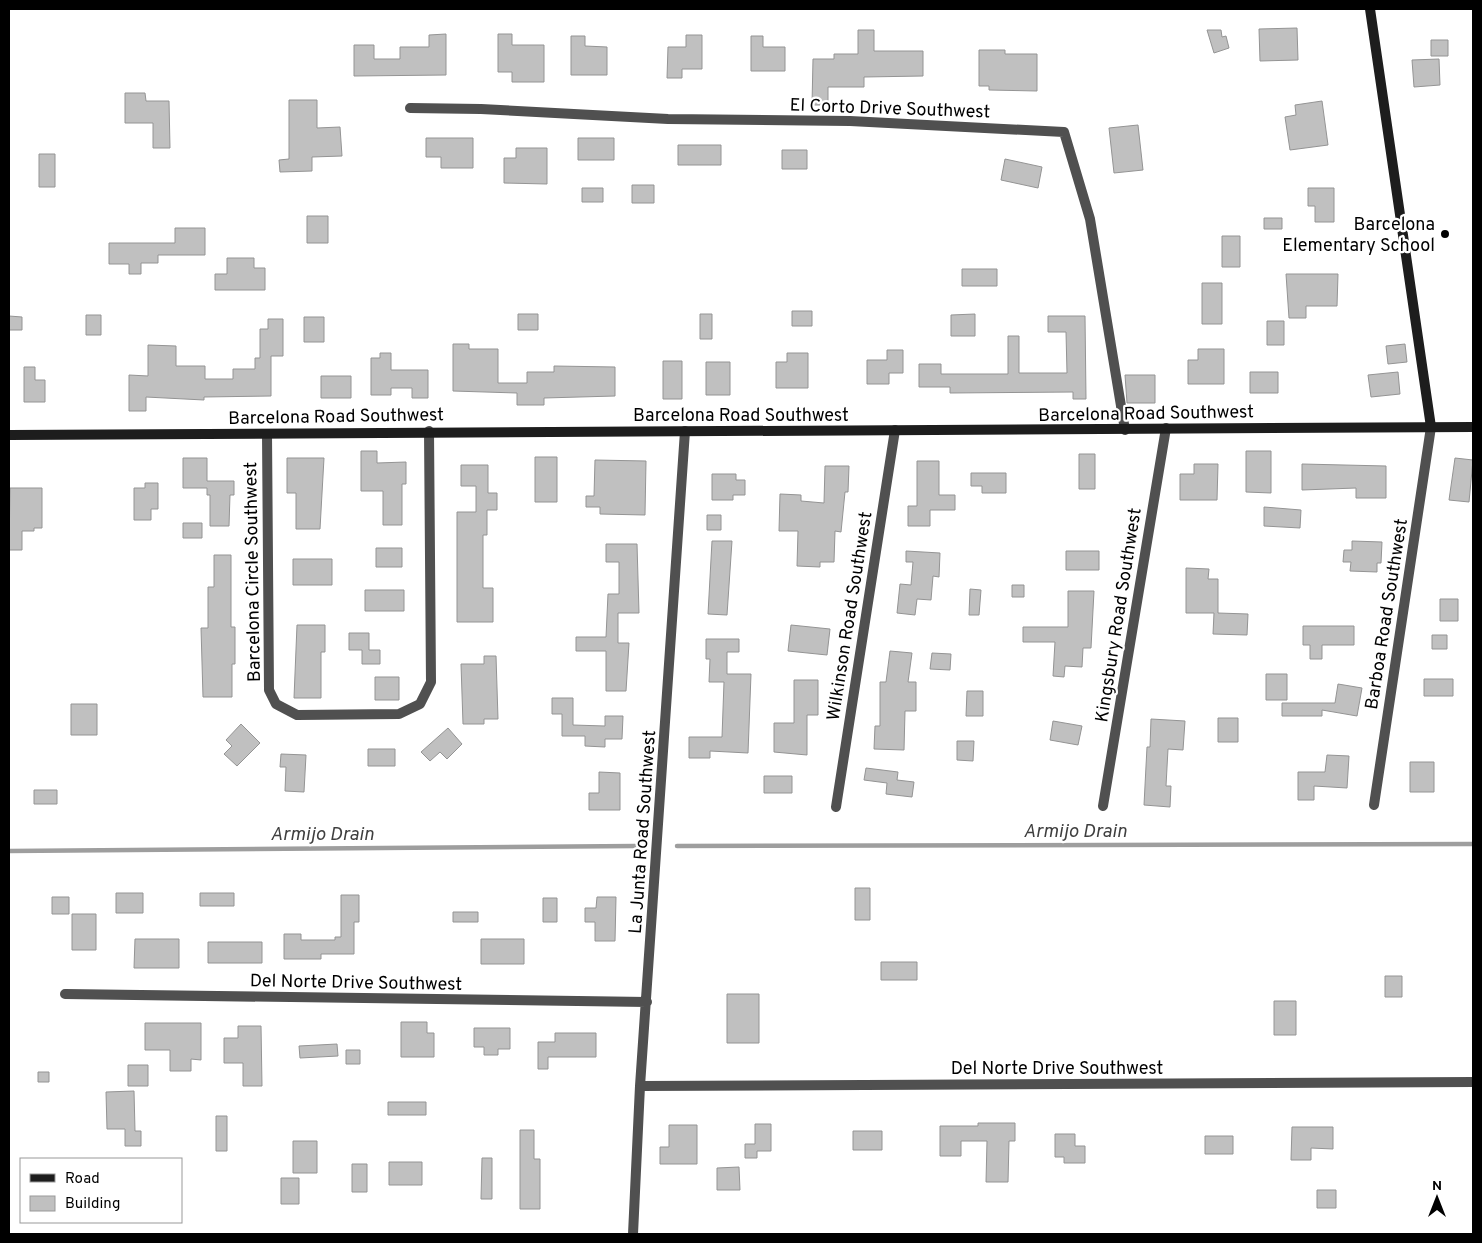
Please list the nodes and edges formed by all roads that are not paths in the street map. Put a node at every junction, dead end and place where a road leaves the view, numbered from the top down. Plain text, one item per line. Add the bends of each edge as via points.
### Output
1 (1370, 9) edge
2 (410, 108) dead end
3 (1431, 427) junction
4 (1473, 427) edge
5 (1166, 428) junction
6 (895, 430) junction
7 (1125, 430) junction
8 (430, 431) junction
9 (685, 431) junction
10 (267, 434) junction
11 (9, 435) edge
12 (1374, 805) dead end
13 (1103, 806) dead end
14 (836, 807) dead end
15 (64, 994) dead end
16 (647, 1002) junction
17 (1473, 1082) edge
18 (640, 1086) junction
19 (632, 1234) edge

1 - 3 street
2 - 7 street, El Corto Drive Southwest via 1064,132 1090,219
3 - 4 street, Barcelona Road Southwest
3 - 5 street, Barcelona Road Southwest
3 - 12 street, Barboa Road Southwest
5 - 7 street, Barcelona Road Southwest
5 - 13 street, Kingsbury Road Southwest
6 - 7 street, Barcelona Road Southwest
6 - 9 street, Barcelona Road Southwest
6 - 14 street, Wilkinson Road Southwest
8 - 9 street, Barcelona Road Southwest
8 - 10 street, Barcelona Road Southwest
8 - 10 street, Barcelona Circle Southwest via 431,682 420,704 399,714 297,715 276,704 269,690
9 - 16 street, La Junta Road Southwest
10 - 11 street, Barcelona Road Southwest
15 - 16 street, Del Norte Drive Southwest
16 - 18 street, La Junta Road Southwest
17 - 18 street, Del Norte Drive Southwest
18 - 19 street, La Junta Road Southwest

